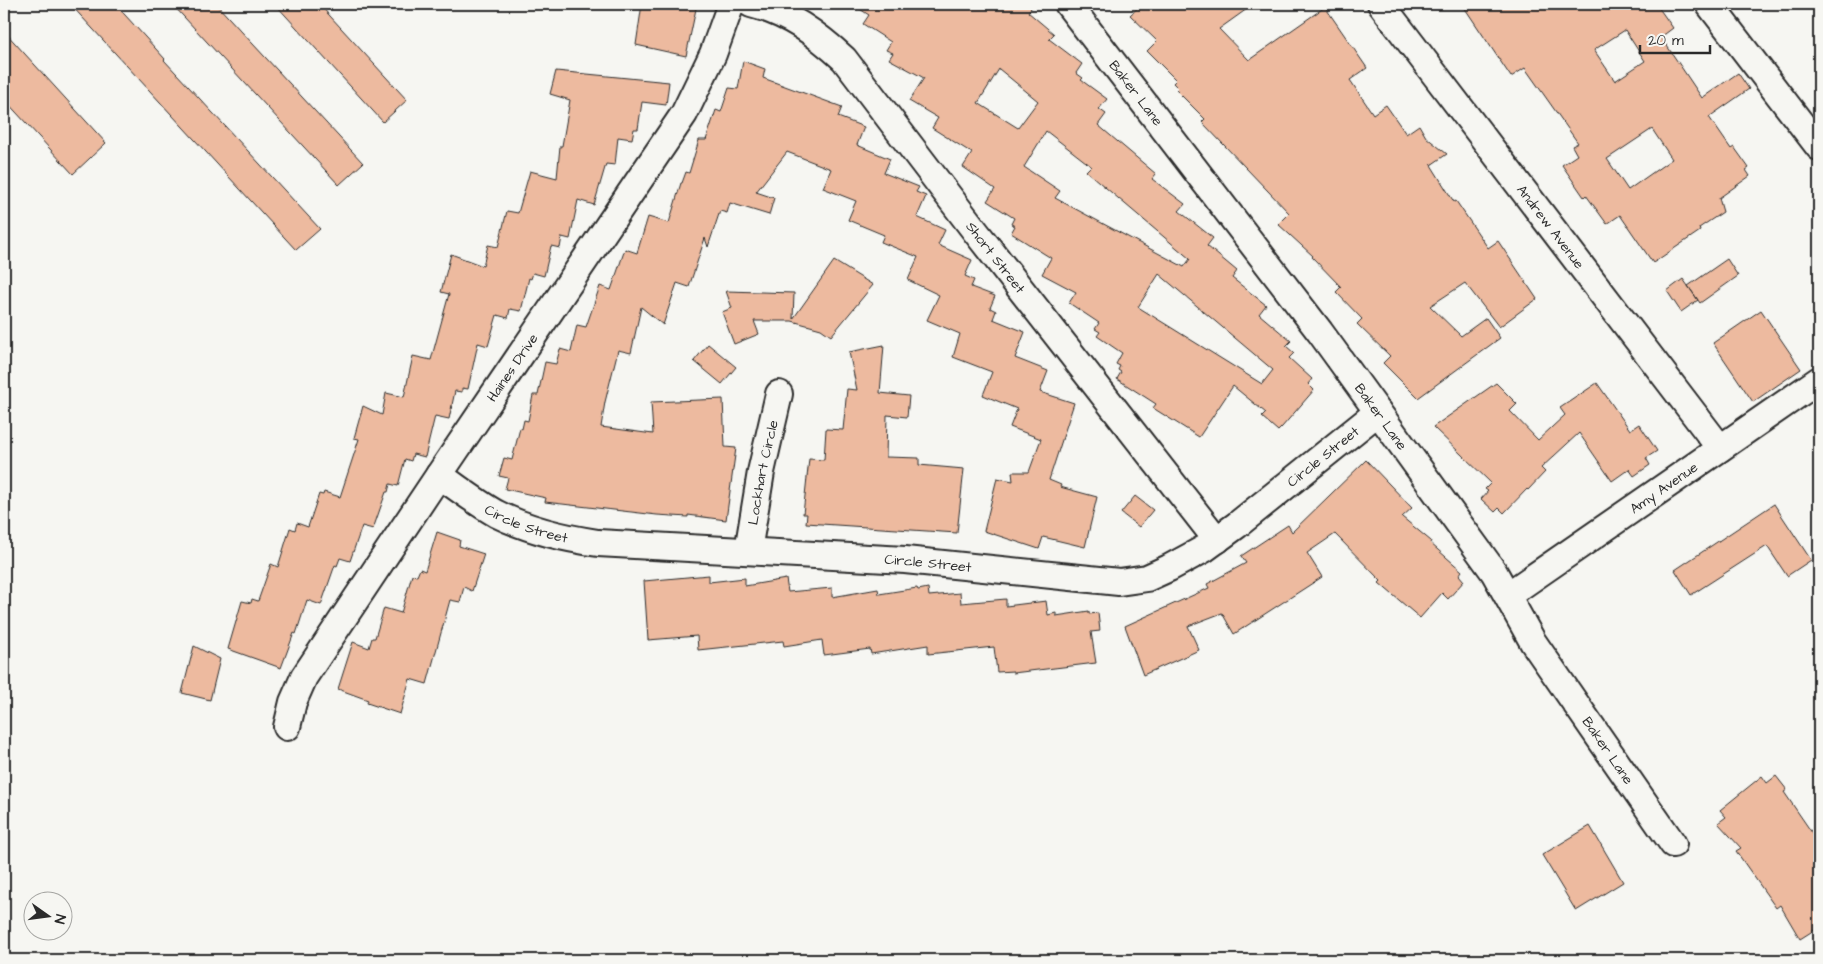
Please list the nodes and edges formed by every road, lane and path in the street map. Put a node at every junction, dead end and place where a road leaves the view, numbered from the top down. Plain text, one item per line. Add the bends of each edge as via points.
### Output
1 (731, 4) edge
2 (751, 4) edge
3 (1068, 4) edge
4 (1381, 4) edge
5 (1709, 4) edge
6 (1819, 147) edge
7 (1819, 380) edge
8 (779, 394) dead end
9 (1378, 412) junction
10 (1720, 448) junction
11 (438, 475) junction
12 (1217, 540) junction
13 (748, 551) junction
14 (1508, 595) junction
15 (287, 727) dead end
16 (1673, 844) dead end

1 - 11 street, Haines Drive via 713,54 684,114
2 - 12 street, Short Street via 792,19 820,37 844,59
3 - 9 street, Baker Lane
4 - 10 street, Andrew Avenue
5 - 6 street
7 - 10 street, Amy Avenue
8 - 13 street, Lockhart Circle via 761,472
9 - 12 street, Circle Street
9 - 14 street, Baker Lane
10 - 14 street, Amy Avenue
11 - 13 street, Circle Street via 496,513 531,529 568,539
11 - 15 street, Haines Drive via 304,677 292,702
12 - 13 street, Circle Street via 1162,572 1119,582 905,560
14 - 16 street, Baker Lane via 1533,642

